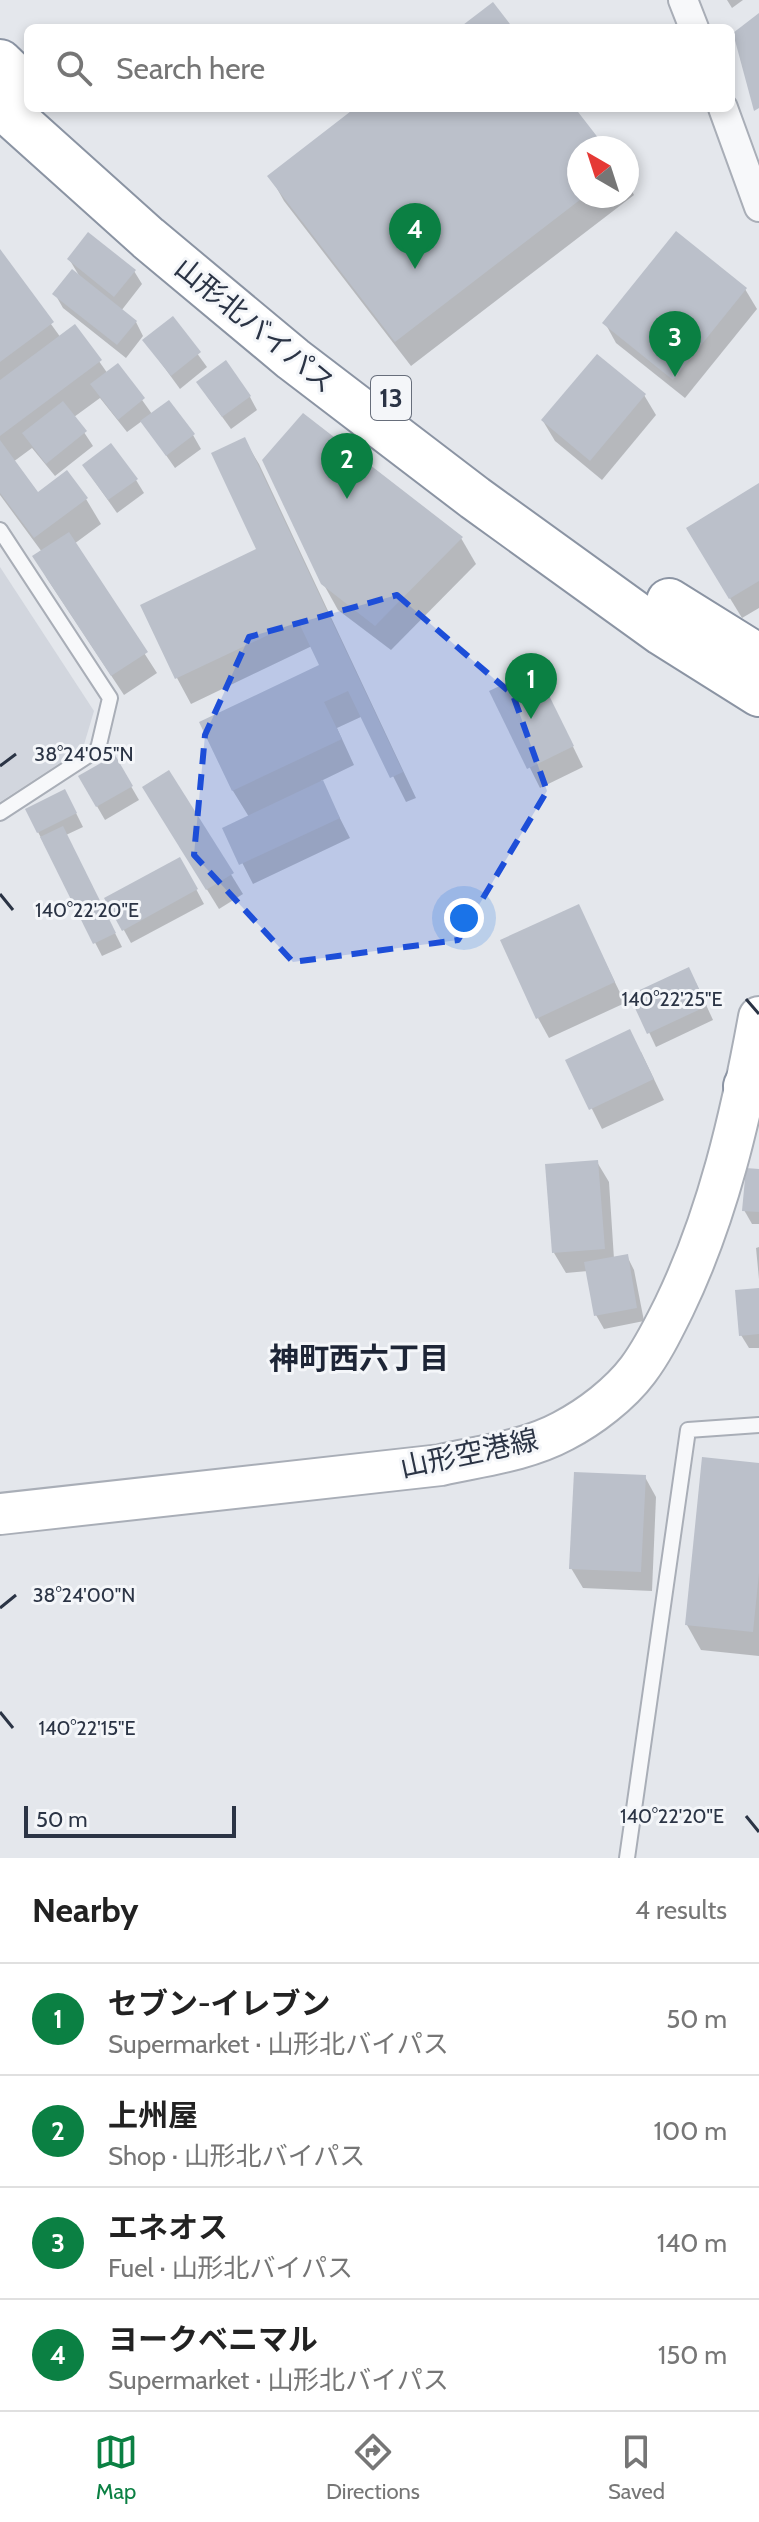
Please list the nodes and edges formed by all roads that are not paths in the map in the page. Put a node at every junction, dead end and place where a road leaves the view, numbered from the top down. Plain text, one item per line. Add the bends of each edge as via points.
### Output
1 (683, 0) edge
2 (692, 24) edge
3 (0, 62) edge
4 (24, 85) edge
5 (0, 105) edge
6 (51, 112) edge
7 (724, 112) edge
8 (759, 207) edge
9 (0, 530) edge
10 (759, 657) edge
11 (759, 694) edge
12 (0, 813) edge
13 (759, 1017) edge
14 (753, 1075) edge
15 (759, 1425) edge
16 (0, 1514) edge
17 (627, 1858) edge

1 - 2 street
3 - 4 highway
5 - 11 highway, 山形北バイパス / 13 via 293,359 662,633
6 - 10 highway, 山形北バイパス / 13 via 147,204 309,336 546,513 689,615
7 - 8 street
9 - 12 lane via 110,698 98,749
13 - 14 main road, 山形空港線
14 - 16 main road, 山形空港線 via 694,1265 655,1346 605,1403 563,1431 441,1465
15 - 17 lane via 688,1430

